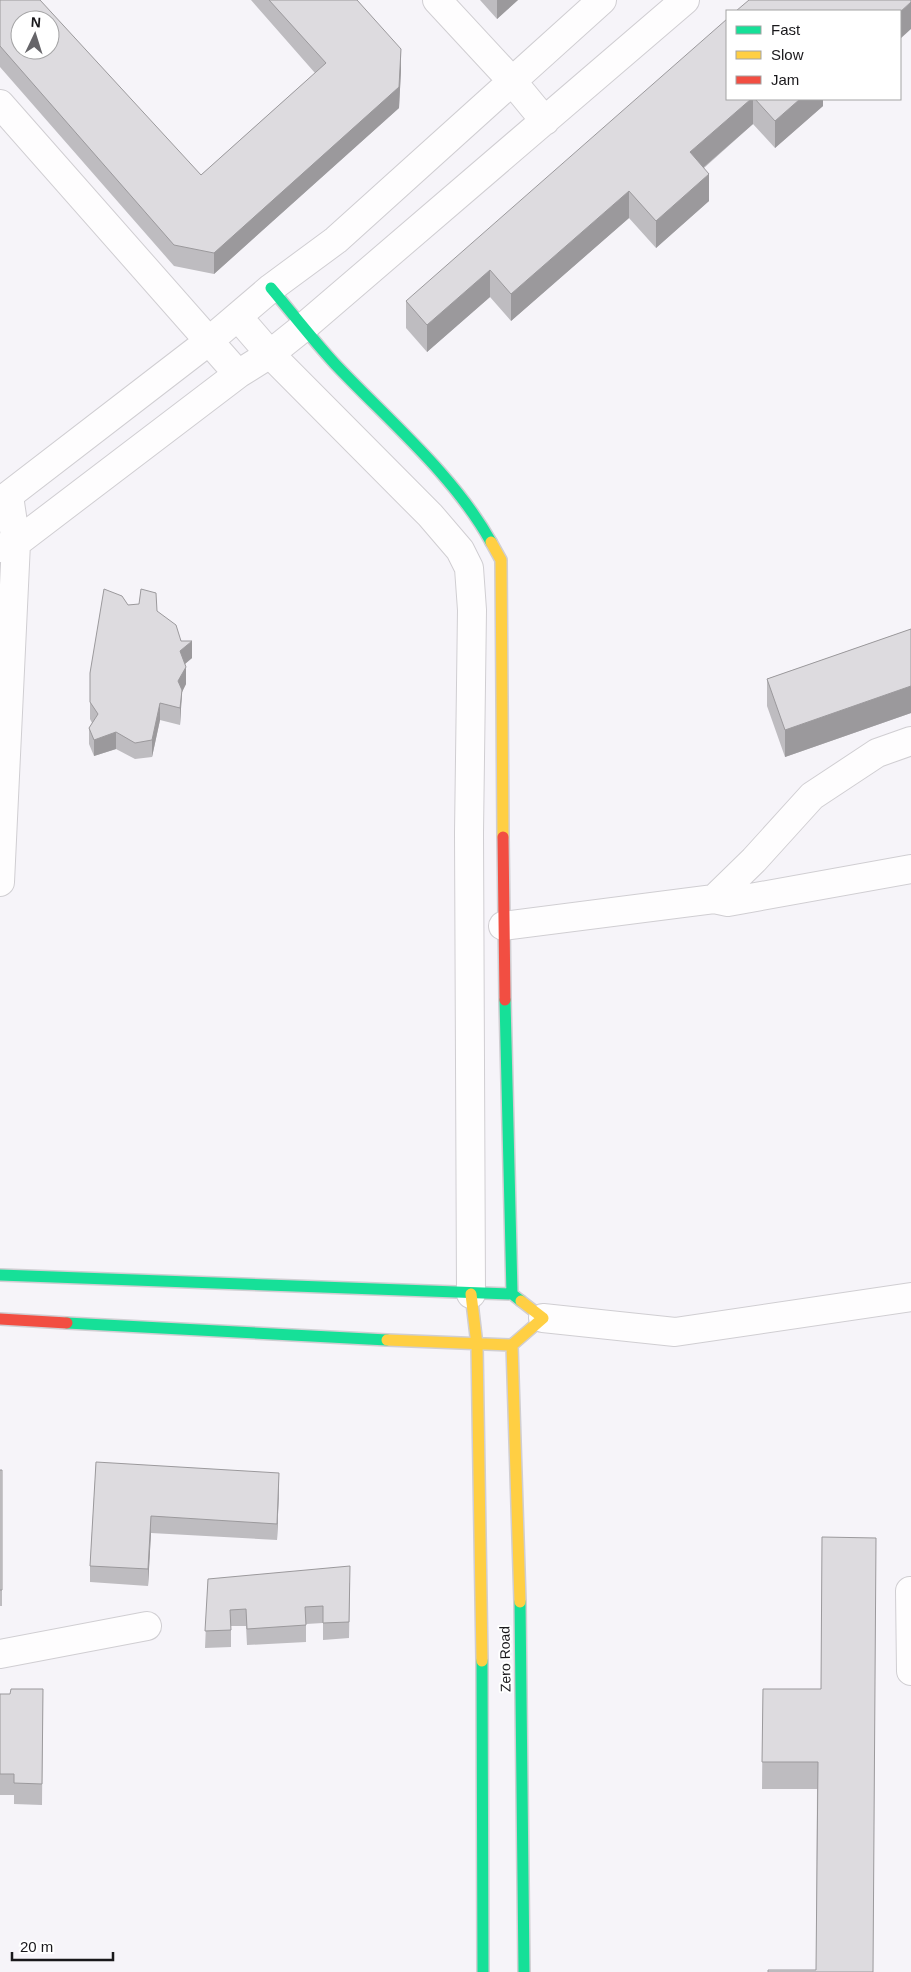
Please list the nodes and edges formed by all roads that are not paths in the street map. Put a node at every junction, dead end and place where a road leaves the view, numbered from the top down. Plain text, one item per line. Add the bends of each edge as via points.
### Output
1 (437, 0) edge
2 (602, 0) edge
3 (685, 0) edge
4 (512, 81) junction
5 (0, 104) edge
6 (545, 121) junction
7 (271, 288) junction
8 (238, 317) junction
9 (305, 326) junction
10 (209, 341) junction
11 (270, 354) junction
12 (238, 374) junction
13 (4, 499) edge
14 (8, 546) edge
15 (911, 741) edge
16 (911, 869) edge
17 (0, 882) edge
18 (714, 899) junction
19 (503, 926) junction
20 (0, 1275) edge
21 (471, 1294) junction
22 (512, 1294) junction
23 (911, 1297) edge
24 (542, 1318) junction
25 (0, 1319) edge
26 (477, 1345) junction
27 (512, 1345) junction
28 (910, 1591) edge
29 (147, 1626) dead end
30 (0, 1654) edge
31 (911, 1671) edge
32 (483, 1972) edge
33 (524, 1972) edge

1 - 4 street
2 - 4 street
3 - 6 street
4 - 6 street
4 - 7 street via 336,240
5 - 10 street
6 - 9 street
7 - 8 street
7 - 9 street
8 - 10 street
8 - 11 street
9 - 11 street
9 - 19 street via 334,363 431,463 482,526 501,560
10 - 12 street
10 - 13 street
11 - 12 street
11 - 21 street via 430,515 460,550 469,568 472,610 469,833
12 - 14 street
13 - 14 street
14 - 17 street
15 - 18 street via 877,753 812,796
16 - 18 street via 728,902
18 - 19 street
19 - 22 street
20 - 21 street
21 - 22 street
21 - 26 street, Zero Road
22 - 24 street
23 - 24 street via 675,1332
24 - 27 street
25 - 26 street
26 - 27 street
26 - 32 street, Zero Road via 486,1530
27 - 33 street, Zero Road
28 - 31 street
29 - 30 street

